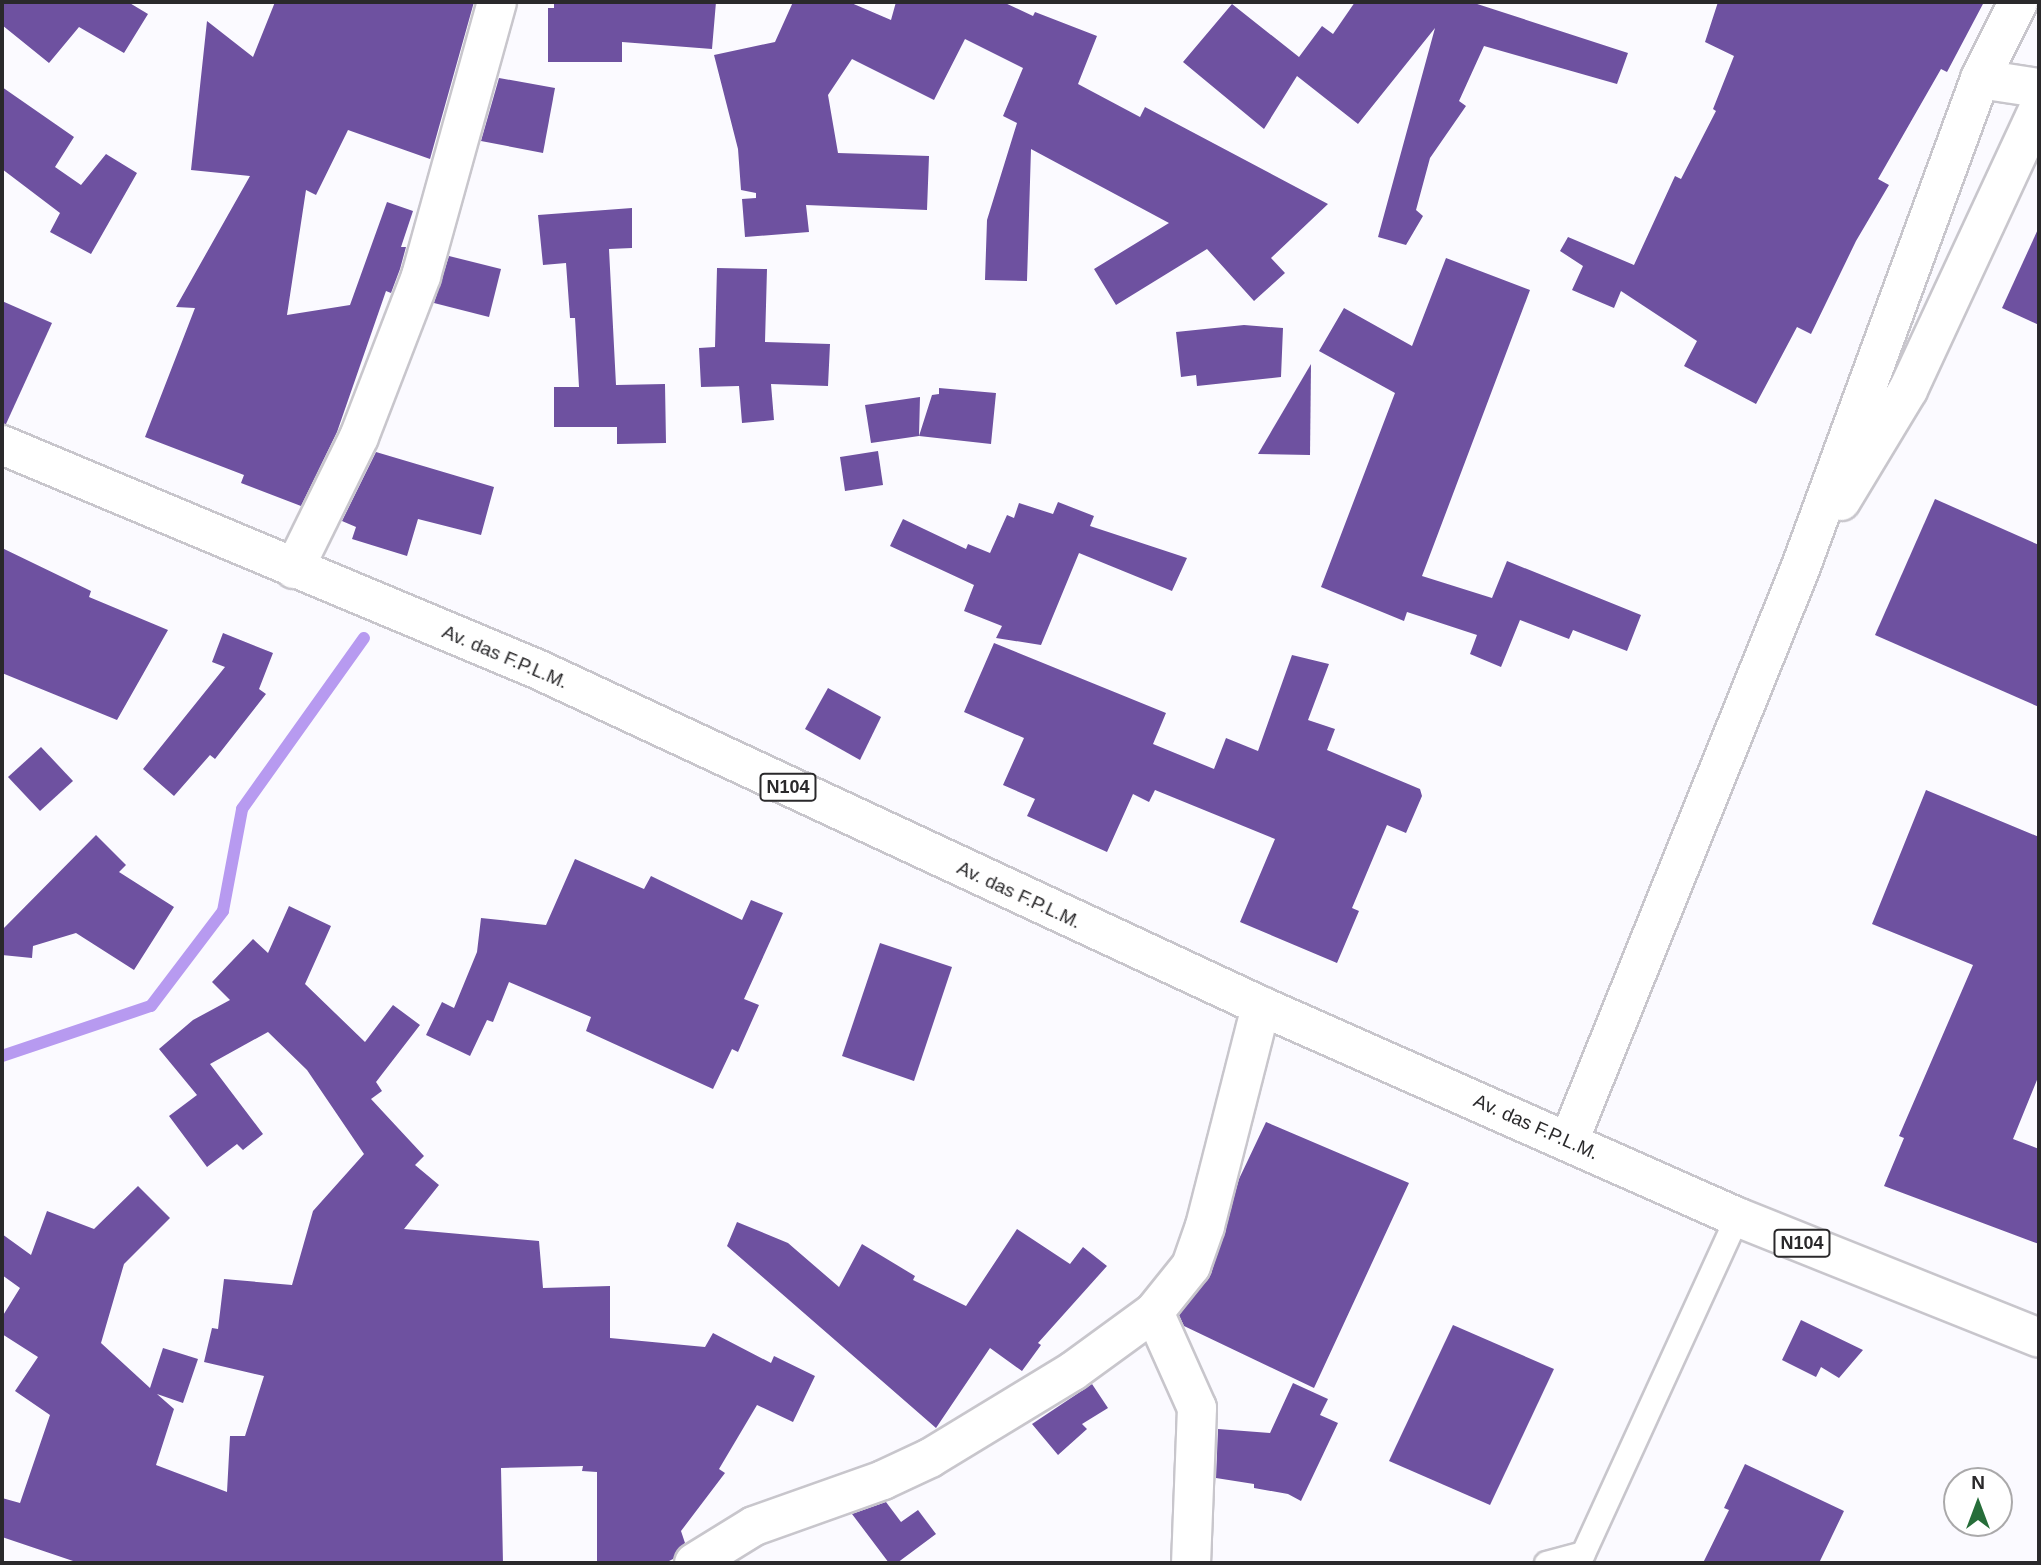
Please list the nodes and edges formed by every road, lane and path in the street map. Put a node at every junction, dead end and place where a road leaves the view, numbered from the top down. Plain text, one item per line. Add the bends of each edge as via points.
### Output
1 (497, 2) edge
2 (2018, 2) edge
3 (1980, 79) junction
4 (2039, 88) edge
5 (2039, 108) edge
6 (2, 445) edge
7 (294, 569) junction
8 (1800, 569) junction
9 (1261, 1006) junction
10 (1569, 1141) junction
11 (1737, 1217) junction
12 (1154, 1312) junction
13 (2039, 1338) edge
14 (1587, 1558) edge
15 (694, 1563) edge
16 (1191, 1563) edge
17 (1546, 1563) edge

1 - 7 street via 421,276 359,436
2 - 3 street
3 - 4 street
3 - 8 street
5 - 8 street via 1908,390
6 - 7 street, Av. das F.P.L.M. / N104
7 - 9 street, Av. das F.P.L.M. / N104 via 537,669
8 - 10 street
9 - 10 street, Av. das F.P.L.M. / N104
9 - 12 street via 1202,1236 1191,1266
10 - 11 street, Av. das F.P.L.M. / N104
11 - 13 street, Av. das F.P.L.M. / N104
11 - 14 lane
12 - 15 street via 1073,1371 930,1458 883,1480 754,1526
12 - 16 street via 1197,1408
14 - 17 lane

